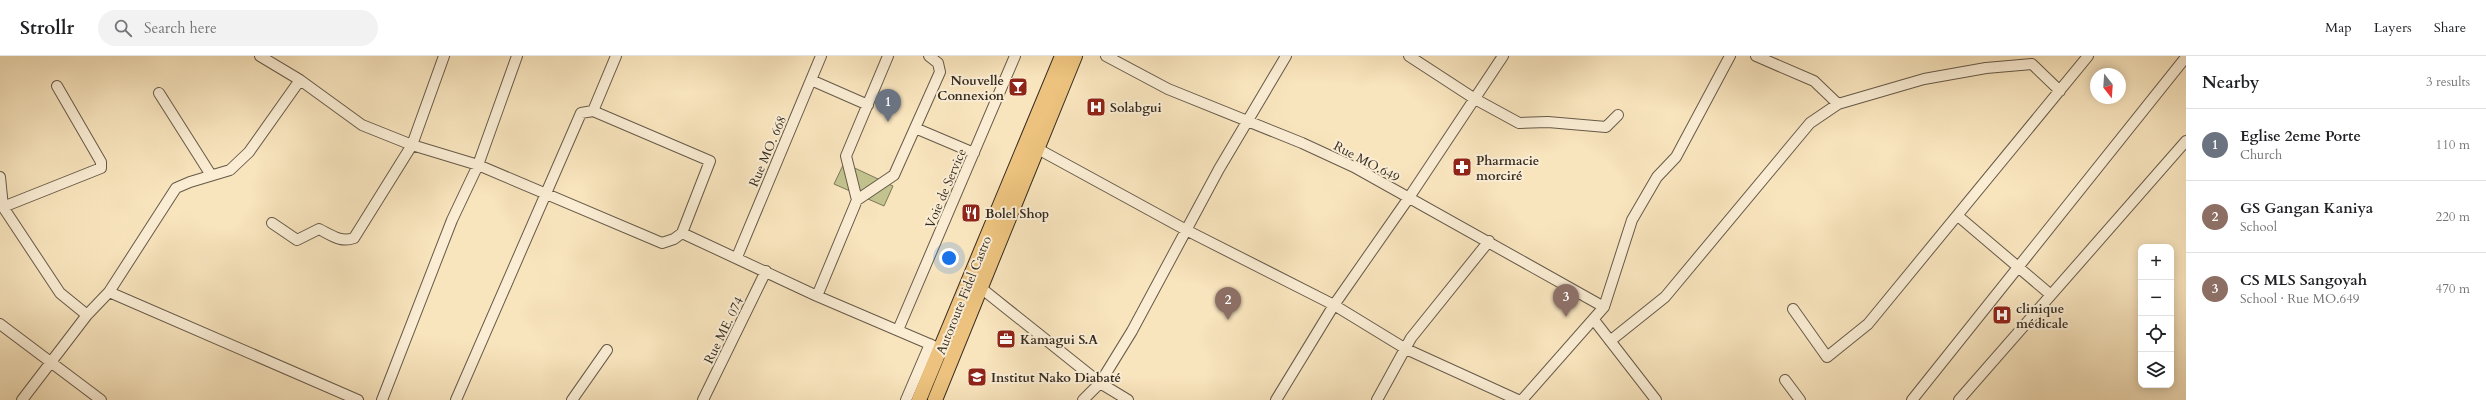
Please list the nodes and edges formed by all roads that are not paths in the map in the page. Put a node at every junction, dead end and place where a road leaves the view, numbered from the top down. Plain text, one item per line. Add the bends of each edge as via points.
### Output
1 (260, 56) edge
2 (444, 56) edge
3 (517, 56) edge
4 (616, 56) edge
5 (821, 56) edge
6 (888, 56) edge
7 (929, 56) edge
8 (1015, 56) edge
9 (1062, 56) edge
10 (1075, 56) edge
11 (1106, 56) edge
12 (1286, 56) edge
13 (1409, 56) edge
14 (1503, 56) edge
15 (1730, 56) edge
16 (1756, 56) edge
17 (2088, 56) edge
18 (2186, 57) edge
19 (300, 80) junction
20 (811, 80) junction
21 (57, 86) dead end
22 (2060, 91) junction
23 (159, 93) dead end
24 (1475, 99) junction
25 (1838, 104) junction
26 (868, 105) junction
27 (593, 111) junction
28 (1618, 115) dead end
29 (1247, 122) junction
30 (915, 128) junction
31 (2186, 141) edge
32 (412, 145) junction
33 (1038, 149) junction
34 (974, 153) junction
35 (478, 165) junction
36 (211, 175) junction
37 (0, 177) edge
38 (546, 195) junction
39 (1408, 198) junction
40 (857, 200) junction
41 (3, 207) junction
42 (1958, 216) junction
43 (272, 223) dead end
44 (1188, 231) junction
45 (682, 233) junction
46 (1489, 240) junction
47 (737, 257) junction
48 (2016, 268) junction
49 (766, 271) junction
50 (981, 288) junction
51 (109, 292) junction
52 (2051, 295) junction
53 (817, 296) junction
54 (1334, 305) junction
55 (1603, 308) junction
56 (1793, 309) dead end
57 (87, 315) junction
58 (1594, 320) junction
59 (0, 324) edge
60 (898, 330) junction
61 (1610, 341) junction
62 (936, 347) junction
63 (1406, 349) junction
64 (607, 350) dead end
65 (50, 363) junction
66 (1785, 380) dead end
67 (1100, 383) junction
68 (22, 400) edge
69 (101, 400) edge
70 (358, 400) edge
71 (382, 400) edge
72 (456, 400) edge
73 (572, 400) edge
74 (703, 400) edge
75 (906, 400) edge
76 (919, 400) edge
77 (935, 400) edge
78 (1083, 400) edge
79 (1128, 400) edge
80 (1276, 400) edge
81 (1377, 400) edge
82 (1517, 400) edge
83 (1656, 400) edge
84 (1800, 400) edge
85 (1912, 400) edge
86 (1958, 400) edge

1 - 19 street
2 - 32 street
3 - 35 street
4 - 27 street
5 - 20 street, Rue MO. 668
6 - 26 street
7 - 30 street via 938,63 940,72
8 - 34 street, Voie de Service
9 - 62 highway, Autoroute Fidel Castro
10 - 33 highway, Autoroute Fidel Castro
11 - 29 street, Rue MO.649 via 1168,89
12 - 29 street
13 - 24 street
14 - 24 street
15 - 55 street via 1676,157 1657,176 1632,220
16 - 25 street via 1814,81
17 - 22 street
18 - 48 street
19 - 32 street via 362,125
19 - 36 street via 249,152 230,170
20 - 26 street
20 - 47 street, Rue MO. 668
21 - 41 street via 101,162 101,168
22 - 25 street via 2032,64 1986,68 1924,79
22 - 42 street
23 - 36 street
24 - 28 street via 1519,123 1548,122 1606,127
24 - 39 street
25 - 61 street via 1810,123 1665,297
26 - 40 street via 846,156
27 - 38 street via 581,113
27 - 45 street via 709,160 710,164
29 - 39 street, Rue MO.649 via 1354,167
29 - 44 street via 1219,169
30 - 34 street
30 - 40 street via 894,175
31 - 52 street
32 - 35 street
32 - 43 street via 354,238 347,241 320,229 297,240
33 - 44 street
33 - 50 highway, Autoroute Fidel Castro
34 - 60 street, Voie de Service
35 - 38 street
35 - 71 street via 452,220
36 - 51 street via 176,188
37 - 41 street
38 - 45 street via 662,243
38 - 72 street
39 - 46 street, Rue MO.649
39 - 54 street
40 - 53 street
41 - 57 street via 60,294
42 - 48 street
42 - 56 street via 1868,324 1827,357
44 - 54 street
44 - 67 street
45 - 47 street
46 - 55 street, Rue MO.649
46 - 63 street via 1440,299 1411,338
47 - 49 street
48 - 52 street
48 - 85 street
49 - 53 street
49 - 74 street, Rue ME. 074
50 - 67 street
50 - 77 highway, Autoroute Fidel Castro
51 - 57 street
51 - 70 street
52 - 86 street
53 - 60 street
54 - 63 street
54 - 80 street
55 - 58 street
57 - 65 street
58 - 61 street
58 - 82 street
59 - 65 street
60 - 62 street
61 - 83 street
62 - 75 street
62 - 76 highway, Autoroute Fidel Castro
63 - 81 street
63 - 82 street
64 - 73 street
65 - 68 street
65 - 69 street
66 - 84 street
67 - 78 street
67 - 79 street

